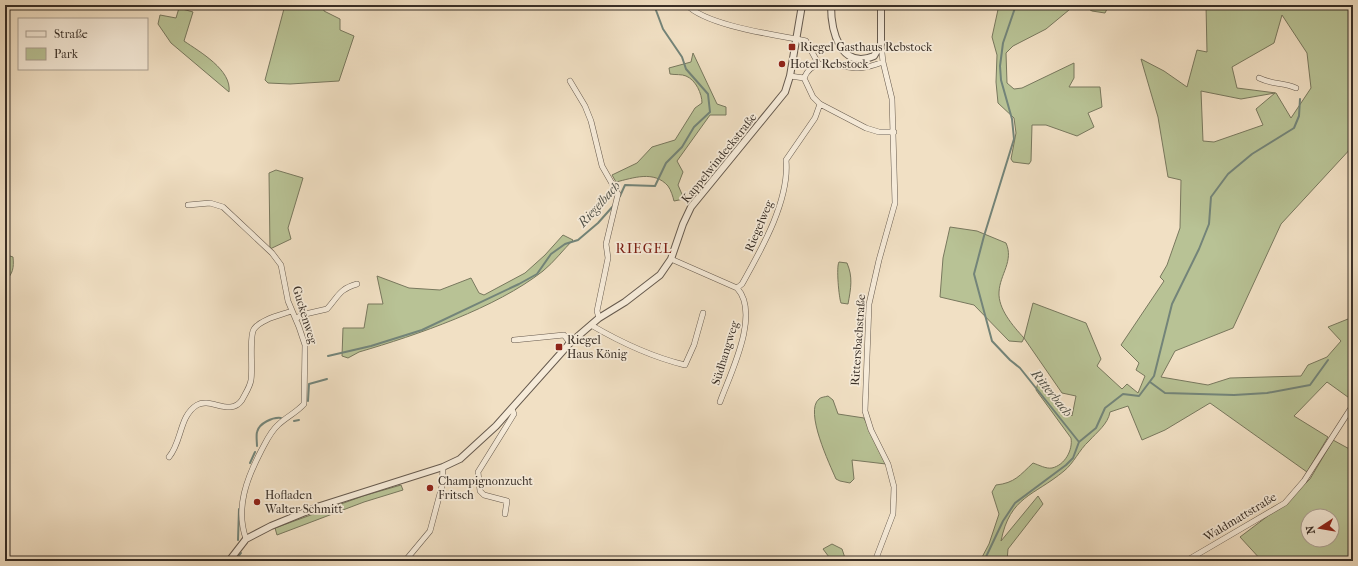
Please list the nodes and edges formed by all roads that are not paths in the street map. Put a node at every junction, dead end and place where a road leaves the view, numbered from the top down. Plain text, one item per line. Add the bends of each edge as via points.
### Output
1 (687, 5) edge
2 (802, 5) edge
3 (831, 5) edge
4 (881, 5) edge
5 (796, 38) junction
6 (881, 44) junction
7 (883, 62) junction
8 (819, 65) junction
9 (790, 76) junction
10 (804, 78) junction
11 (1259, 78) dead end
12 (570, 81) dead end
13 (1296, 88) dead end
14 (820, 104) junction
15 (894, 132) junction
16 (188, 205) dead end
17 (671, 259) junction
18 (357, 284) dead end
19 (737, 288) junction
20 (292, 311) junction
21 (703, 313) dead end
22 (599, 318) junction
23 (296, 319) junction
24 (591, 325) junction
25 (514, 340) dead end
26 (570, 343) junction
27 (720, 402) dead end
28 (1353, 405) edge
29 (512, 409) junction
30 (169, 457) dead end
31 (443, 467) junction
32 (505, 514) dead end
33 (246, 539) junction
34 (229, 561) edge
35 (405, 561) edge
36 (875, 561) edge
37 (1186, 561) edge

1 - 5 street via 697,14 746,29
2 - 5 street, Kappelwindeckstraße
3 - 6 street via 834,33 849,56 854,59 867,59 878,52
4 - 6 street
5 - 8 street via 806,40 810,44
5 - 9 street, Kappelwindeckstraße
6 - 7 street, Rittersbachstraße
7 - 8 street via 856,68 831,63
7 - 15 street, Rittersbachstraße via 892,99
8 - 10 street via 810,69
9 - 10 street
9 - 17 street, Kappelwindeckstraße via 781,98 691,208
10 - 14 street via 813,97
11 - 13 street via 1271,84 1284,83
12 - 22 street via 585,106 602,166 618,194 606,244 608,258 597,310
14 - 15 street via 866,128 879,132
14 - 19 street, Riegelweg via 815,118 786,160 787,172 782,198 766,242 742,284
15 - 36 street, Rittersbachstraße via 895,203 869,304 864,396 865,411 871,430 888,464 894,487 893,514
16 - 20 street, Guckenweg via 219,205 272,253 283,271
17 - 19 street
17 - 22 street, Kappelwindeckstraße via 660,275
18 - 23 street via 345,288 327,309 301,315
19 - 27 street, Südhangweg via 745,299 746,328
20 - 23 street, Guckenweg
20 - 30 street via 271,319 253,330 251,381 241,401 236,406 228,408 200,404 193,408 186,416 174,452
21 - 24 street via 685,365 655,356
22 - 24 street, Kappelwindeckstraße
23 - 33 street, Guckenweg via 305,346 305,399 300,408 272,432 248,477 243,510
24 - 26 street, Kappelwindeckstraße
25 - 26 street via 564,335
26 - 29 street, Kappelwindeckstraße
28 - 37 street, Waldmattstraße via 1304,481 1285,502
29 - 31 street, Kappelwindeckstraße via 469,453
29 - 32 street via 514,414 509,424 478,472 480,491 484,495 507,501
31 - 33 street, Kappelwindeckstraße via 295,515
31 - 35 street via 442,486 430,531
33 - 34 street, Kappelwindeckstraße

